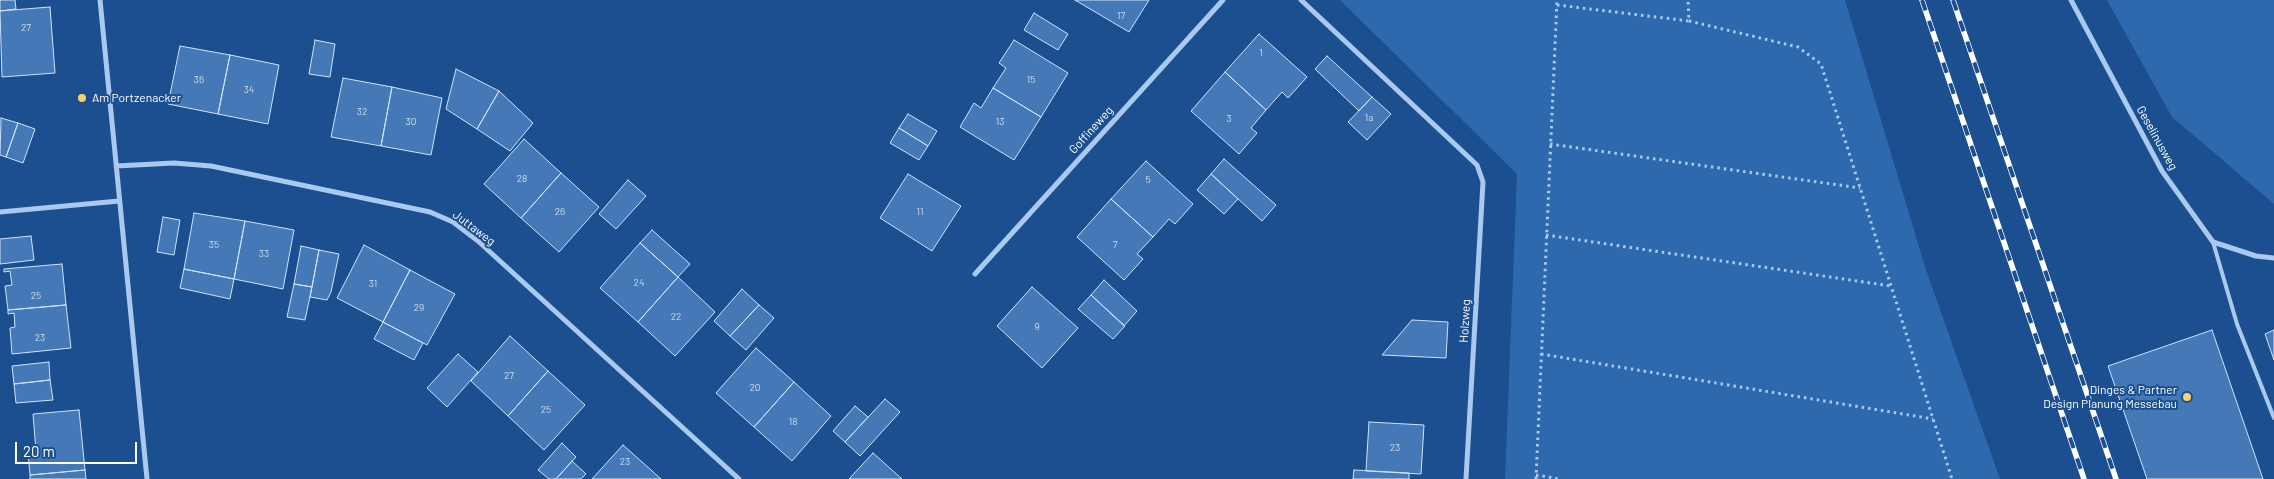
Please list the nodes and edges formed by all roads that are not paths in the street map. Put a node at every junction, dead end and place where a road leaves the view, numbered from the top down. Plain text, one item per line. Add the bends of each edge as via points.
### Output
1 (100, 0) edge
2 (1223, 0) edge
3 (1302, 0) edge
4 (2071, 0) edge
5 (116, 166) junction
6 (119, 200) junction
7 (0, 212) edge
8 (2213, 242) junction
9 (2274, 258) edge
10 (975, 274) dead end
11 (2274, 418) edge
12 (147, 479) edge
13 (739, 479) edge
14 (1466, 479) edge

1 - 5 street
2 - 10 street, Goffineweg
3 - 14 street, Holzweg via 1477,165 1483,182
4 - 8 street, Geselinusweg via 2162,171
5 - 6 street
5 - 13 street, Juttaweg via 174,163 211,166 430,212 453,222 478,241
6 - 7 street
6 - 12 street
8 - 9 street via 2256,256
8 - 11 lane via 2237,324

